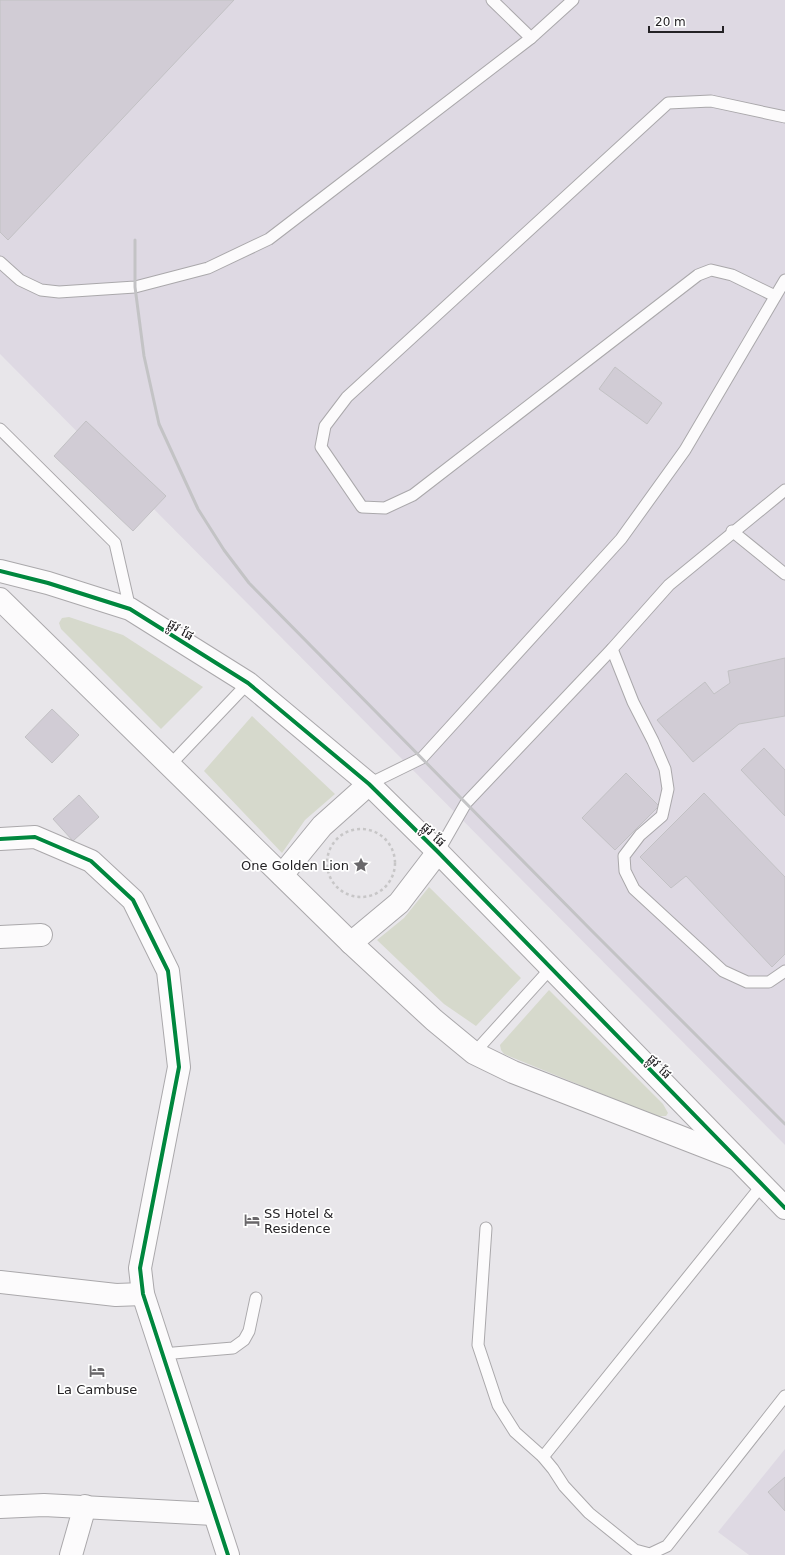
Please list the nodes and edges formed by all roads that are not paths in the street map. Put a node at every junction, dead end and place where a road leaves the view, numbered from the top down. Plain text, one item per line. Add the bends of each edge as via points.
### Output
1 (492, 0) edge
2 (573, 0) edge
3 (531, 38) junction
4 (785, 117) edge
5 (0, 262) edge
6 (785, 280) edge
7 (775, 296) junction
8 (0, 429) edge
9 (785, 490) edge
10 (732, 531) junction
11 (0, 570) edge
12 (785, 574) edge
13 (0, 599) edge
14 (130, 609) junction
15 (612, 649) junction
16 (248, 683) junction
17 (170, 765) junction
18 (369, 784) junction
19 (0, 839) edge
20 (438, 852) junction
21 (282, 875) junction
22 (41, 935) dead end
23 (0, 937) edge
24 (351, 943) junction
25 (551, 968) junction
26 (785, 971) edge
27 (474, 1053) junction
28 (737, 1159) junction
29 (762, 1185) junction
30 (785, 1208) edge
31 (486, 1228) dead end
32 (0, 1282) edge
33 (143, 1294) junction
34 (256, 1298) dead end
35 (162, 1354) junction
36 (785, 1396) edge
37 (543, 1457) junction
38 (85, 1506) junction
39 (0, 1507) edge
40 (214, 1514) junction
41 (71, 1555) edge
42 (228, 1555) edge

1 - 3 lane
2 - 3 lane
3 - 5 lane via 270,239 208,268 135,287 59,292 41,290 20,280
4 - 7 lane via 711,101 668,104 348,397 325,426 321,447 362,507 385,508 413,495 698,275 711,270 732,275
6 - 7 lane
7 - 18 lane via 685,450 621,539 422,758
8 - 14 lane via 115,542
9 - 10 lane
10 - 12 lane
10 - 15 lane via 669,585
11 - 14 street, ផ្លូវ ផែ
13 - 17 street
14 - 16 street, ផ្លូវ ផែ
15 - 20 lane via 466,803
15 - 26 lane via 633,702 653,741 664,769 668,789 662,816 640,835 624,856 625,871 634,889 722,971 747,982 769,982
16 - 17 lane
16 - 18 street, ផ្លូវ ផែ
17 - 21 street
18 - 20 street, ផ្លូវ ផែ
18 - 21 street via 322,826
19 - 33 street via 35,837 91,861 134,900 168,971 179,1067 140,1268
20 - 24 street via 399,903
20 - 25 street, ផ្លូវ ផែ
21 - 24 street
22 - 23 street
24 - 27 street via 434,1020
25 - 27 lane
25 - 28 street, ផ្លូវ ផែ
27 - 28 street via 513,1072
28 - 29 street, ផ្លូវ ផែ
29 - 30 street, ផ្លូវ ផែ
29 - 37 lane
31 - 37 lane via 478,1345 498,1405 515,1432
32 - 33 street via 116,1295
33 - 35 street
34 - 35 lane via 249,1331 244,1340 233,1348
35 - 40 street
36 - 37 lane via 667,1546 650,1554 635,1550 589,1513 564,1486
38 - 39 street via 44,1504
38 - 40 street
38 - 41 street
40 - 42 street

